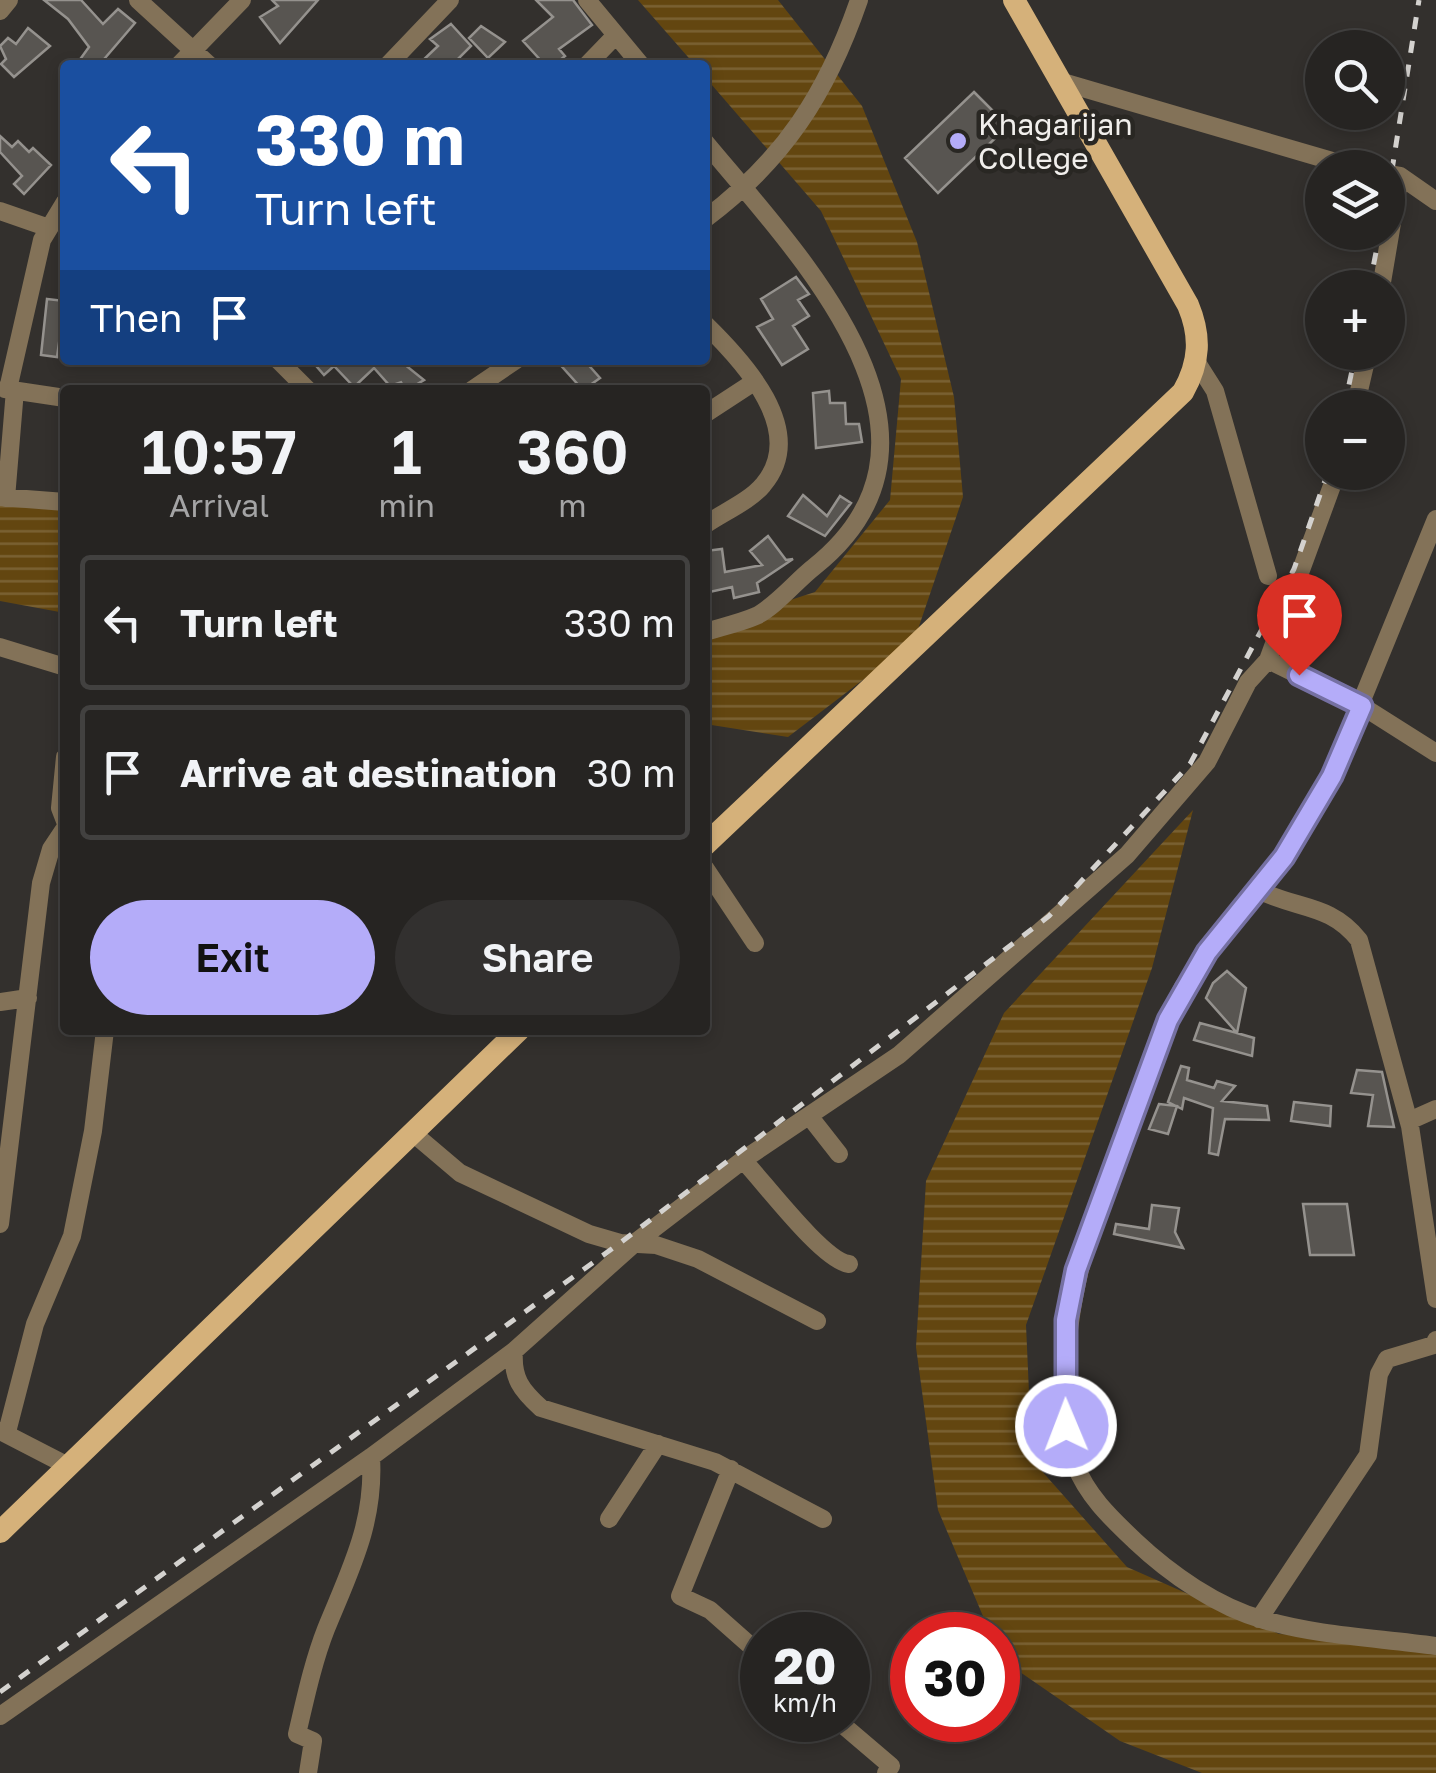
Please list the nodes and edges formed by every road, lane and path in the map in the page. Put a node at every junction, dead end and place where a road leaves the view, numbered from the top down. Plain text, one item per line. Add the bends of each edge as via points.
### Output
1 (9, 0) edge
2 (138, 0) edge
3 (242, 0) edge
4 (450, 0) edge
5 (587, 0) edge
6 (858, 0) edge
7 (1014, 0) edge
8 (0, 12) edge
9 (616, 35) junction
10 (192, 50) junction
11 (183, 60) edge
12 (203, 60) edge
13 (393, 60) edge
14 (592, 60) edge
15 (637, 60) edge
16 (1059, 81) junction
17 (710, 148) edge
18 (1305, 153) edge
19 (1405, 182) edge
20 (745, 190) junction
21 (1436, 201) edge
22 (0, 210) edge
23 (60, 210) edge
24 (710, 216) edge
25 (49, 228) junction
26 (710, 329) edge
27 (1196, 361) junction
28 (283, 365) edge
29 (509, 365) edge
30 (754, 382) junction
31 (303, 385) edge
32 (479, 385) edge
33 (7, 389) edge
34 (60, 397) edge
35 (710, 411) edge
36 (1330, 490) edge
37 (3, 498) edge
38 (60, 502) edge
39 (1436, 519) edge
40 (710, 522) edge
41 (1268, 576) dead end
42 (710, 630) edge
43 (0, 647) edge
44 (1268, 660) junction
45 (60, 666) edge
46 (1362, 706) junction
47 (1436, 753) edge
48 (60, 834) edge
49 (710, 840) edge
50 (710, 876) edge
51 (1256, 889) junction
52 (755, 944) dead end
53 (28, 998) junction
54 (0, 1002) edge
55 (103, 1035) edge
56 (514, 1035) edge
57 (1436, 1109) edge
58 (810, 1117) junction
59 (1409, 1121) junction
60 (414, 1134) junction
61 (839, 1154) dead end
62 (743, 1160) junction
63 (0, 1224) edge
64 (636, 1242) junction
65 (849, 1264) dead end
66 (1436, 1299) edge
67 (817, 1321) dead end
68 (1436, 1340) edge
69 (514, 1351) junction
70 (4, 1431) edge
71 (658, 1444) junction
72 (372, 1458) junction
73 (68, 1466) junction
74 (731, 1469) junction
75 (609, 1519) dead end
76 (823, 1519) dead end
77 (0, 1532) edge
78 (1259, 1619) junction
79 (740, 1637) edge
80 (1436, 1646) edge
81 (0, 1716) edge
82 (863, 1742) edge
83 (308, 1773) edge
84 (886, 1773) edge

1 - 8 street
2 - 10 street
3 - 10 street
4 - 13 street
5 - 9 street
6 - 20 street via 842,51 800,128
7 - 16 main road
9 - 14 street
9 - 15 street
10 - 11 street
10 - 12 street
16 - 18 street
16 - 27 main road via 1188,304 1197,326
17 - 20 street
19 - 21 street
20 - 24 street
20 - 42 street via 791,241 842,319 875,394 880,444 870,503 840,547 759,614
22 - 25 street
23 - 25 street
25 - 33 street
26 - 30 street
27 - 41 street via 1215,391
27 - 49 main road via 1182,392
28 - 31 street
29 - 32 street
30 - 35 street
30 - 40 street via 776,414 778,455 763,485
33 - 34 street
33 - 37 street
36 - 44 street
37 - 38 street
39 - 46 street
43 - 45 street
44 - 46 street
44 - 58 street via 1248,682 1207,762 1128,856 898,1056
46 - 47 street
46 - 51 street via 1332,776 1284,857
48 - 53 street via 41,883
50 - 52 street
51 - 59 street via 1342,918 1359,940
51 - 78 street via 1183,986 1168,1020 1076,1270 1065,1365 1066,1426 1075,1465 1102,1510 1191,1584
53 - 54 street
53 - 63 street
55 - 70 street via 72,1236 34,1324
56 - 60 main road
57 - 59 street
58 - 61 street
58 - 62 street
59 - 66 street
60 - 64 street via 460,1173 589,1234
60 - 73 main road
62 - 64 street
62 - 65 street via 816,1240
64 - 67 street via 698,1259
64 - 69 street
68 - 78 street via 1387,1359 1368,1455
69 - 71 street via 520,1389 541,1408
69 - 72 street
70 - 73 street
71 - 74 street
71 - 75 street
72 - 81 street
72 - 83 street via 362,1546 324,1633 297,1734 313,1742
73 - 77 main road
74 - 76 street
74 - 79 street via 680,1596 710,1610
78 - 80 street
82 - 84 street via 891,1766

